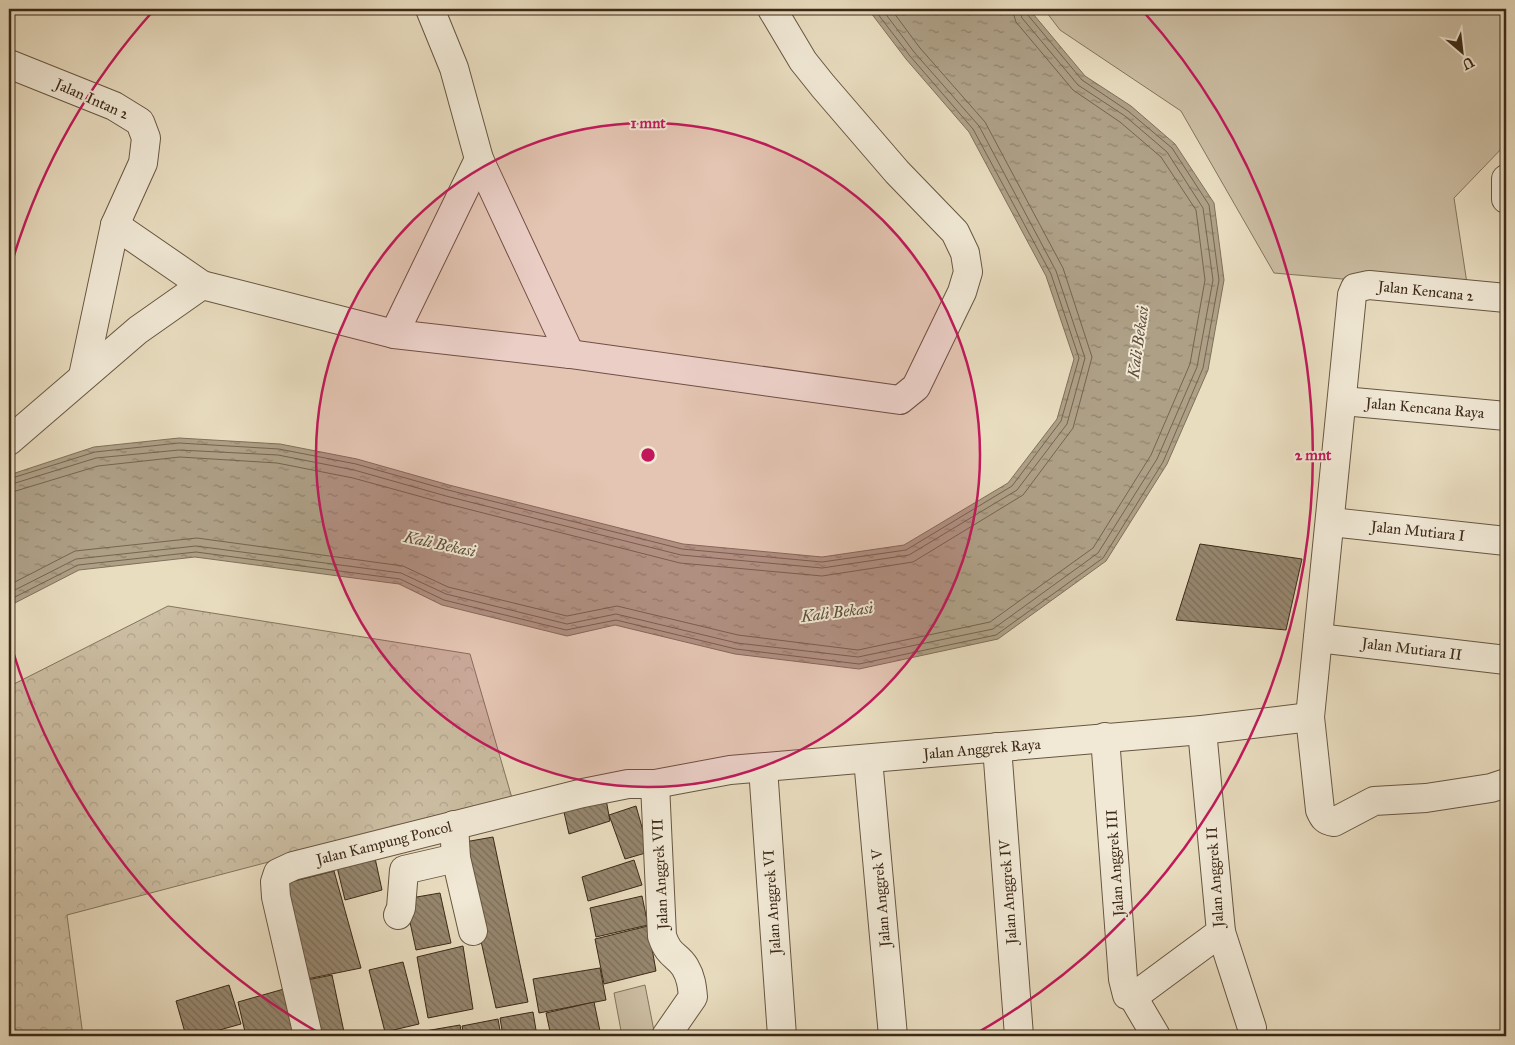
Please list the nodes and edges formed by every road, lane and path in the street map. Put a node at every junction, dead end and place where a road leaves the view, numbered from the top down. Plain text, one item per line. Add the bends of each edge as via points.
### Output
1 (430, 9) edge
2 (772, 9) edge
3 (9, 64) edge
4 (479, 159) junction
5 (115, 225) junction
6 (202, 285) junction
7 (1506, 298) edge
8 (394, 334) junction
9 (570, 354) junction
10 (83, 376) junction
11 (1343, 401) junction
12 (1506, 416) edge
13 (9, 441) edge
14 (1331, 522) junction
15 (1506, 541) edge
16 (1318, 638) junction
17 (1506, 660) edge
18 (1310, 717) junction
19 (1202, 730) junction
20 (1105, 737) junction
21 (997, 747) junction
22 (868, 759) junction
23 (763, 768) junction
24 (1506, 783) edge
25 (655, 784) junction
26 (454, 825) junction
27 (392, 841) junction
28 (456, 858) junction
29 (404, 870) junction
30 (398, 915) dead end
31 (473, 931) dead end
32 (1221, 932) junction
33 (1129, 993) junction
34 (1252, 1028) dead end
35 (308, 1036) edge
36 (666, 1036) edge
37 (782, 1036) edge
38 (893, 1036) edge
39 (1018, 1036) edge
40 (1156, 1036) edge

1 - 4 street via 454,68
2 - 9 street via 818,80 954,232 964,253 968,272 962,292 916,387 906,396 892,400
3 - 5 street, Jalan Intan 2 via 114,106 140,122 146,138 143,163
4 - 8 street
4 - 9 street
5 - 6 street
5 - 10 street, Jalan Intan 2
6 - 8 street
6 - 10 street via 138,330
7 - 11 street, Jalan Kencana 2 via 1369,285 1355,288
8 - 9 street
10 - 13 street
11 - 12 street, Jalan Kencana Raya
11 - 14 street
14 - 15 street, Jalan Mutiara I
14 - 16 street
16 - 17 street, Jalan Mutiara II
16 - 18 street
18 - 19 street, Jalan Anggrek Raya
18 - 24 street via 1320,810 1328,821 1334,822 1374,801 1435,796
19 - 20 street, Jalan Anggrek Raya
19 - 32 street, Jalan Anggrek II
20 - 21 street, Jalan Anggrek Raya
20 - 33 street, Jalan Anggrek III
21 - 22 street, Jalan Anggrek Raya
21 - 39 street, Jalan Anggrek IV
22 - 23 street, Jalan Anggrek Raya
22 - 38 street, Jalan Anggrek V
23 - 25 street, Jalan Anggrek Raya via 730,770
23 - 37 street, Jalan Anggrek VI
25 - 26 street, Jalan Kampung Poncol via 628,784 592,791
25 - 36 street, Jalan Anggrek VII via 662,936 667,949 684,965 692,983 693,997
26 - 27 street, Jalan Kampung Poncol
26 - 28 street
27 - 29 street via 397,863
27 - 35 street, Jalan Kampung Poncol via 293,866 278,873 276,898
28 - 29 street
28 - 31 street
29 - 30 street
32 - 33 street, Jalan Anggrek II
32 - 34 street
33 - 40 street

